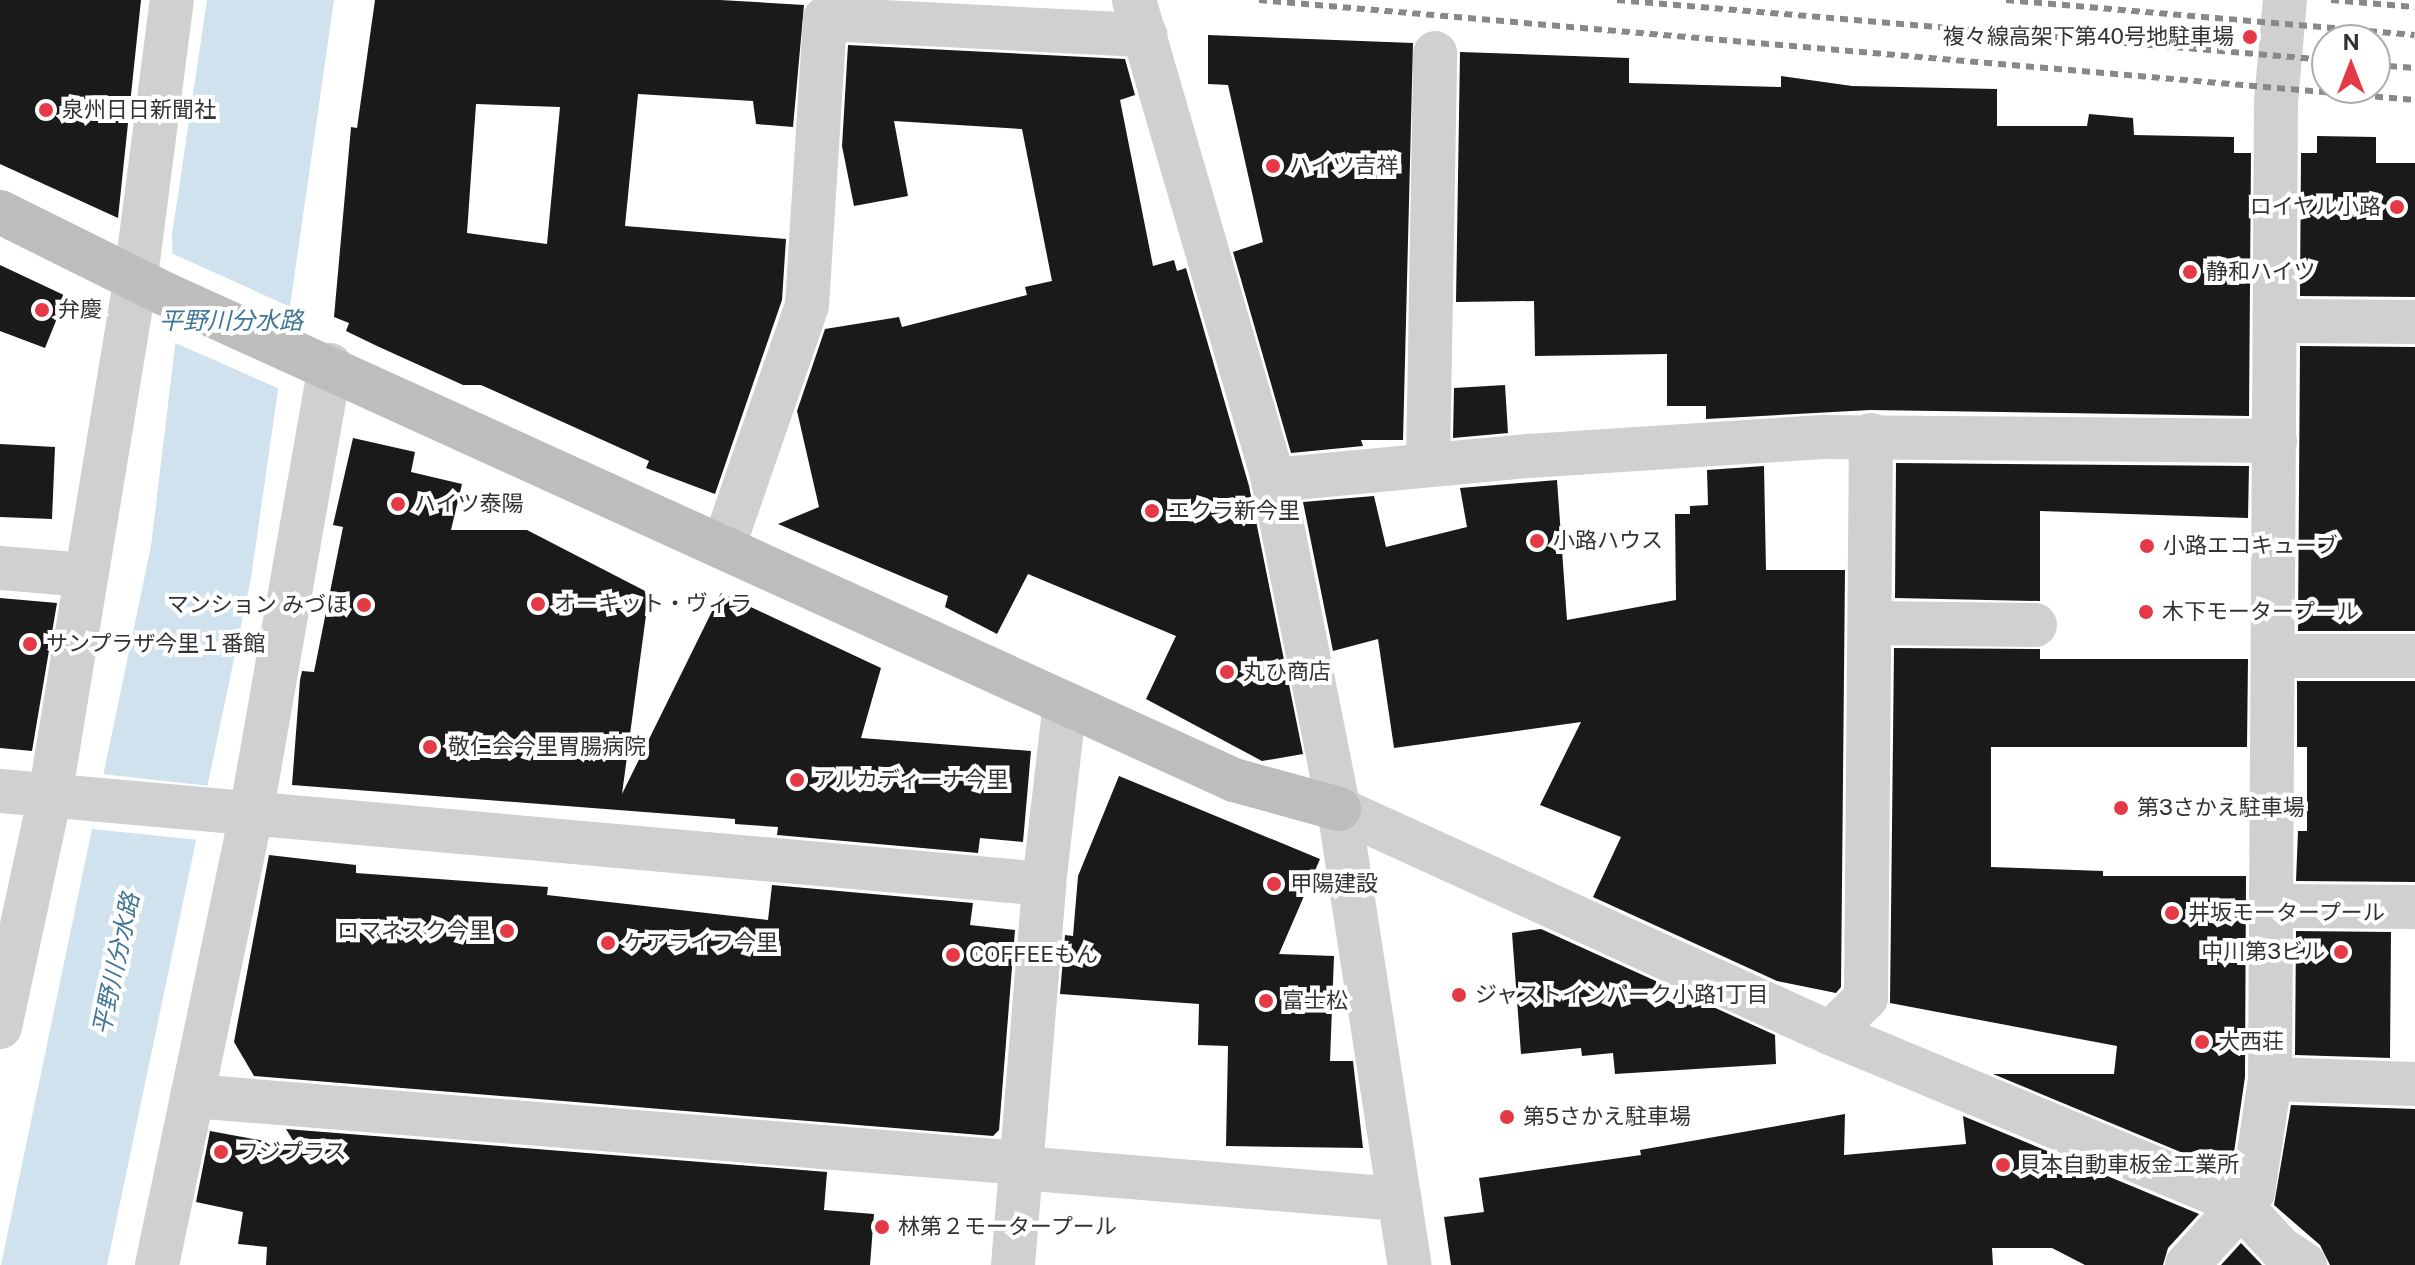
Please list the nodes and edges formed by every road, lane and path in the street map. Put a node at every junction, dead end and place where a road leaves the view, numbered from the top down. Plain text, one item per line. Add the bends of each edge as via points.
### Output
1 (172, 0) edge
2 (2285, 0) edge
3 (1140, 18) edge
4 (1435, 53) dead end
5 (0, 212) edge
6 (149, 285) junction
7 (2278, 321) junction
8 (2415, 322) edge
9 (321, 362) junction
10 (1871, 435) junction
11 (2275, 441) junction
12 (1428, 465) junction
13 (1273, 480) junction
14 (724, 545) junction
15 (0, 568) edge
16 (86, 575) junction
17 (1870, 623) junction
18 (2035, 625) dead end
19 (2274, 656) junction
20 (2415, 656) edge
21 (1065, 703) junction
22 (0, 791) edge
23 (64, 798) junction
24 (1339, 809) junction
25 (243, 814) junction
26 (1044, 884) junction
27 (2273, 906) junction
28 (2415, 907) edge
29 (0, 1027) edge
30 (1830, 1033) junction
31 (2270, 1079) junction
32 (2415, 1084) edge
33 (192, 1096) junction
34 (1021, 1165) junction
35 (1400, 1199) junction
36 (2238, 1203) junction
37 (157, 1265) edge
38 (1013, 1265) edge
39 (1410, 1265) edge
40 (2187, 1265) edge
41 (2305, 1265) edge

1 - 6 street
2 - 7 street via 2276,102
3 - 13 street
3 - 14 street via 825,19 807,305
4 - 12 street
5 - 6 street
6 - 9 street
6 - 16 street
7 - 8 street
7 - 11 street
9 - 14 street
9 - 25 street
10 - 11 street
10 - 12 street
10 - 17 street
11 - 19 street
12 - 13 street
13 - 24 street
14 - 21 street
15 - 16 street
16 - 23 street
17 - 18 street
17 - 30 street via 1866,998
19 - 20 street
19 - 27 street
21 - 24 street via 1234,780
21 - 26 street
22 - 23 street
23 - 25 street
23 - 29 street
24 - 30 street
24 - 35 street
25 - 26 street
25 - 33 street
26 - 34 street
27 - 28 street
27 - 31 street
30 - 36 street
31 - 32 street
31 - 36 street via 2253,1192
33 - 34 street
33 - 37 street
34 - 35 street
34 - 38 street
35 - 39 street
36 - 40 street
36 - 41 street via 2280,1248

